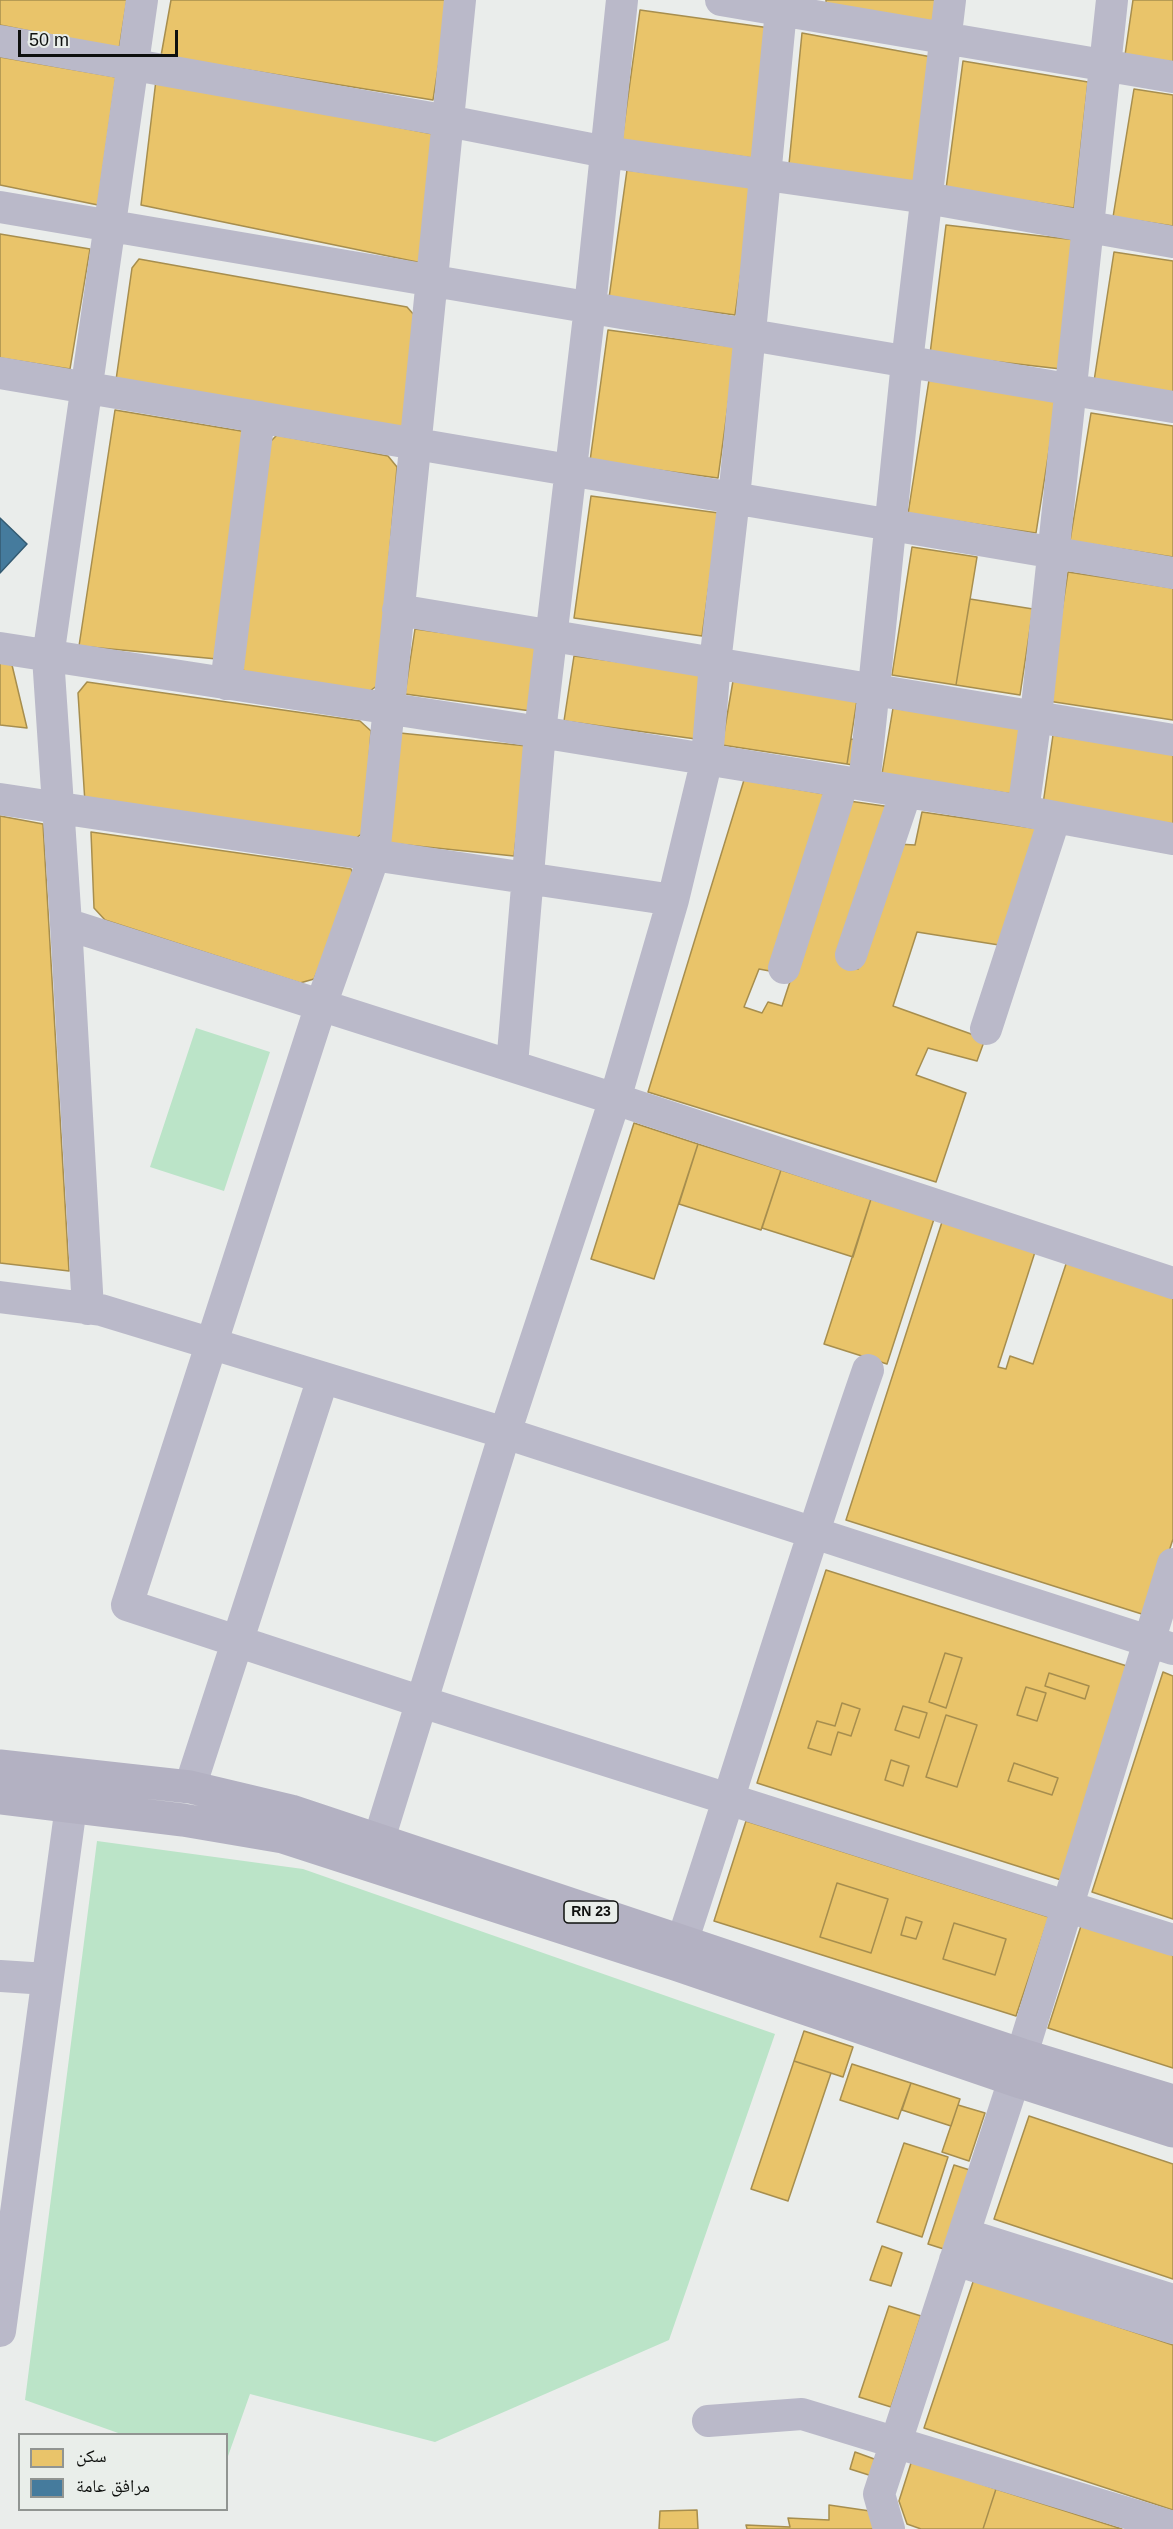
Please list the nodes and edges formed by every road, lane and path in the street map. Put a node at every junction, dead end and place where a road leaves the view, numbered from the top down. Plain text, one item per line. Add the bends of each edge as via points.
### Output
1 (142, 0) edge
2 (460, 0) edge
3 (622, 0) edge
4 (721, 0) edge
5 (950, 0) edge
6 (1112, 0) edge
7 (782, 5) edge
8 (947, 38) junction
9 (0, 41) edge
10 (132, 63) junction
11 (1104, 65) junction
12 (1173, 77) edge
13 (448, 121) junction
14 (606, 152) junction
15 (765, 175) junction
16 (927, 198) junction
17 (0, 207) edge
18 (108, 225) junction
19 (1088, 227) junction
20 (1173, 242) edge
21 (432, 280) junction
22 (590, 307) junction
23 (750, 335) junction
24 (907, 362) junction
25 (0, 373) edge
26 (85, 387) junction
27 (1071, 390) junction
28 (1173, 407) edge
29 (259, 417) junction
30 (415, 443) junction
31 (571, 472) junction
32 (734, 498) junction
33 (890, 524) junction
34 (1053, 552) junction
35 (1173, 573) edge
36 (398, 610) junction
37 (551, 637) junction
38 (0, 648) edge
39 (48, 657) junction
40 (715, 663) junction
41 (226, 684) junction
42 (873, 688) junction
43 (388, 709) junction
44 (1036, 716) junction
45 (540, 732) junction
46 (1173, 740) edge
47 (708, 759) junction
48 (853, 783) junction
49 (906, 792) junction
50 (0, 799) edge
51 (58, 809) junction
52 (1023, 811) junction
53 (1055, 817) junction
54 (1173, 839) edge
55 (374, 856) junction
56 (528, 877) junction
57 (673, 900) junction
58 (66, 924) junction
59 (851, 955) dead end
60 (784, 968) dead end
61 (321, 1005) junction
62 (986, 1029) dead end
63 (512, 1065) junction
64 (615, 1099) junction
65 (1173, 1283) edge
66 (0, 1297) edge
67 (88, 1309) junction
68 (213, 1344) junction
69 (868, 1370) dead end
70 (323, 1378) junction
71 (506, 1433) junction
72 (812, 1532) junction
73 (1173, 1564) edge
74 (236, 1641) junction
75 (1161, 1646) edge
76 (422, 1702) junction
77 (0, 1766) edge
78 (190, 1787) junction
79 (0, 1798) edge
80 (729, 1799) junction
81 (71, 1806) junction
82 (375, 1853) junction
83 (1067, 1906) junction
84 (1173, 1940) edge
85 (682, 1942) junction
86 (0, 1976) edge
87 (47, 1980) junction
88 (1018, 2067) junction
89 (1173, 2101) edge
90 (14, 2126) edge
91 (1173, 2131) edge
92 (960, 2247) junction
93 (1173, 2300) edge
94 (1173, 2328) edge
95 (0, 2331) edge
96 (708, 2421) dead end
97 (897, 2443) junction
98 (1173, 2528) edge
99 (889, 2529) edge

1 - 10 street
2 - 13 street
3 - 14 street
4 - 7 street
5 - 8 street
6 - 11 street
7 - 8 street
7 - 15 street
8 - 11 street
8 - 16 street
9 - 10 street
10 - 13 street
10 - 18 street
11 - 12 street
11 - 19 street
13 - 14 street
13 - 21 street
14 - 15 street
14 - 22 street
15 - 16 street
15 - 23 street
16 - 19 street
16 - 24 street
17 - 18 street
18 - 21 street
18 - 26 street
19 - 20 street
19 - 27 street
21 - 22 street
21 - 30 street
22 - 23 street
22 - 31 street
23 - 24 street
23 - 32 street
24 - 27 street
24 - 33 street
25 - 26 street
26 - 29 street
26 - 39 street
27 - 28 street
27 - 34 street
29 - 30 street
29 - 41 street
30 - 31 street
30 - 36 street
31 - 32 street
31 - 37 street
32 - 33 street
32 - 40 street
33 - 34 street
33 - 42 street
34 - 35 street
34 - 44 street
36 - 37 street
36 - 43 street
37 - 40 street
37 - 45 street
38 - 39 street
39 - 41 street
39 - 51 street
40 - 42 street
40 - 47 street
41 - 43 street
42 - 44 street
42 - 48 street
43 - 45 street
43 - 55 street
44 - 46 street
44 - 52 street
45 - 47 street
45 - 56 street
47 - 48 street
47 - 57 street
48 - 49 street
48 - 60 street
49 - 52 street
49 - 59 street
50 - 51 street
51 - 55 street
51 - 58 street
52 - 53 street
53 - 54 street
53 - 62 street
55 - 56 street
55 - 61 street
56 - 57 street
56 - 63 street
57 - 64 street
58 - 61 street
58 - 67 street
61 - 63 street
61 - 68 street
63 - 64 street
64 - 65 street
64 - 71 street
66 - 67 street
67 - 68 street
68 - 70 street
68 - 74 street via 127,1605
69 - 72 street
70 - 71 street
70 - 74 street
71 - 72 street
71 - 76 street
72 - 75 street
72 - 80 street
73 - 75 street
74 - 76 street
74 - 78 street
75 - 83 street
76 - 80 street
76 - 82 street
77 - 78 main road, RN 23
78 - 82 main road, RN 23 via 291,1811
79 - 81 main road, RN 23
80 - 83 street
80 - 85 street
81 - 82 main road, RN 23
81 - 87 street
82 - 85 main road, RN 23
82 - 88 main road, RN 23 via 678,1965
83 - 84 street
83 - 88 street
85 - 88 main road, RN 23
86 - 87 street
87 - 90 street
88 - 89 main road, RN 23
88 - 91 main road, RN 23
88 - 92 street
90 - 95 street
92 - 93 street
92 - 94 street
92 - 97 street
96 - 97 street via 802,2414
97 - 98 street
97 - 99 street via 879,2494

